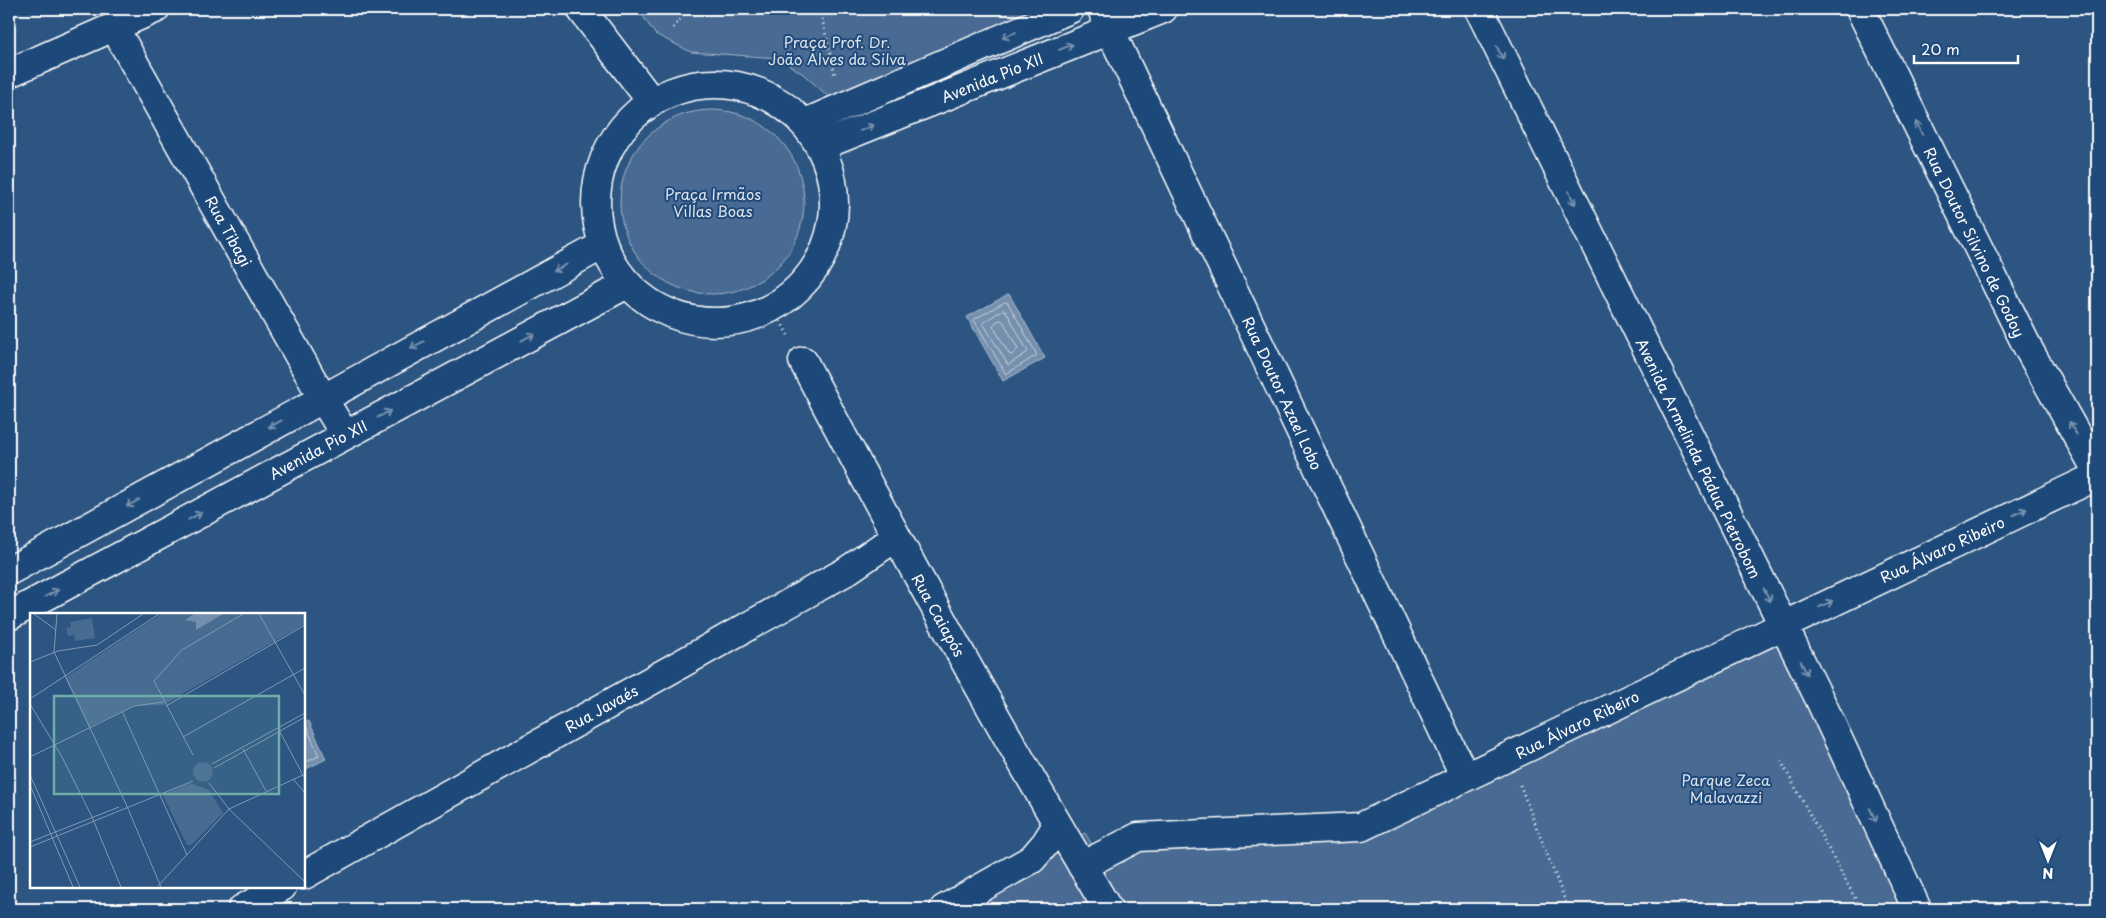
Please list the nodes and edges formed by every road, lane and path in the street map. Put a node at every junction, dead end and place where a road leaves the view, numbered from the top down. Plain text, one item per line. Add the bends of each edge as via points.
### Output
1 (155, 9) edge
2 (581, 9) edge
3 (688, 9) edge
4 (820, 9) edge
5 (1070, 9) edge
6 (1163, 9) edge
7 (1478, 9) edge
8 (1860, 9) edge
9 (1106, 19) edge
10 (114, 27) junction
11 (673, 28) dead end
12 (9, 73) edge
13 (837, 85) dead end
14 (652, 102) junction
15 (805, 123) junction
16 (821, 146) junction
17 (603, 245) junction
18 (627, 284) junction
19 (803, 361) dead end
20 (322, 397) junction
21 (345, 434) junction
22 (2097, 471) edge
23 (2097, 476) edge
24 (896, 538) junction
25 (9, 571) edge
26 (9, 616) edge
27 (1782, 625) junction
28 (1509, 758) junction
29 (1781, 760) dead end
30 (1465, 777) junction
31 (1057, 825) junction
32 (1082, 866) junction
33 (305, 874) edge
34 (280, 888) edge
35 (242, 909) edge
36 (944, 909) edge
37 (1108, 909) edge
38 (1569, 909) edge
39 (1862, 909) edge
40 (1917, 909) edge

1 - 10 street
2 - 14 street
3 - 11 path
4 - 13 path
5 -> 15 street, Avenida Pio XII
6 - 9 street, Avenida Pio XII
7 -> 27 street, Avenida Armelinda Pádua Pietrobom
22 -> 8 street, Rua Doutor Silvino de Godoy via 2029,350
16 -> 9 street, Avenida Pio XII
9 - 30 street, Rua Doutor Azael Lobo
10 - 12 street
10 - 20 street, Rua Tibagi
14 - 15 street via 682,88 716,83 749,88 779,102
14 - 17 street via 627,122 608,149 598,180 596,213
15 - 16 street
16 - 18 street via 834,181 835,218 824,254 802,285 772,308 735,321 695,320 658,308
17 - 18 street
17 -> 20 street
21 -> 18 street, Avenida Pio XII
19 - 24 street, Rua Caiapós
20 - 21 street, Rua Tibagi
20 -> 25 street
26 -> 21 street, Avenida Pio XII
27 -> 23 street, Rua Álvaro Ribeiro
24 - 31 street, Rua Caiapós
24 - 33 street, Rua Javaés via 836,577
27 - 28 street, Rua Álvaro Ribeiro
27 -> 40 street, Avenida Armelinda Pádua Pietrobom
28 - 30 street, Rua Álvaro Ribeiro
28 - 38 path
29 - 39 path
30 - 32 street, Rua Álvaro Ribeiro via 1361,827 1138,837
31 - 32 street, Rua Caiapós
31 - 36 street via 1032,860
32 - 37 street
34 - 35 street

